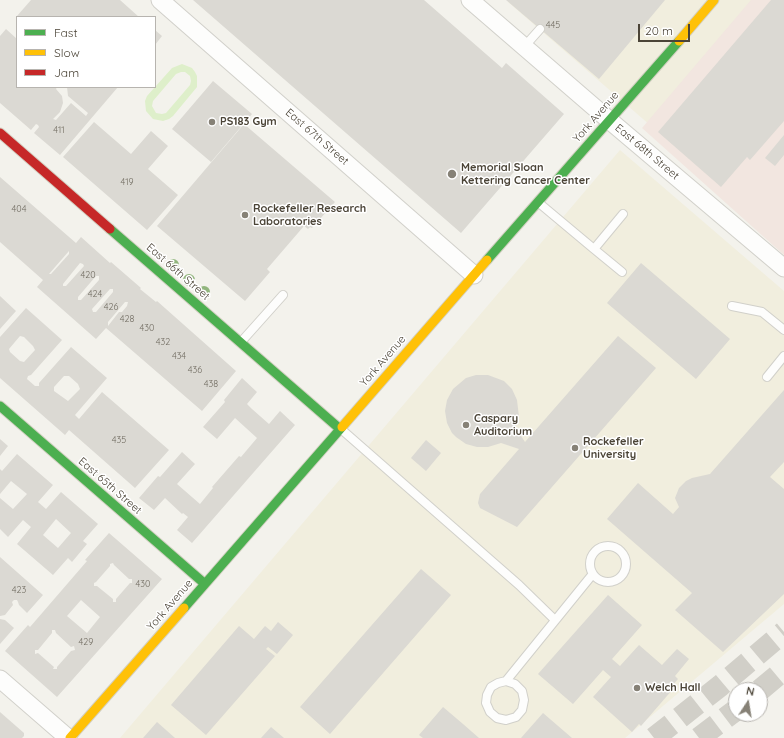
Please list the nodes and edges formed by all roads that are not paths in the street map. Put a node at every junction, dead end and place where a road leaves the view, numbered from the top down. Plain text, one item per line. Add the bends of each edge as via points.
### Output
1 (160, 0) edge
2 (470, 0) edge
3 (714, 0) edge
4 (540, 29) dead end
5 (524, 47) junction
6 (609, 120) junction
7 (0, 134) edge
8 (538, 202) junction
9 (624, 214) dead end
10 (594, 249) junction
11 (784, 268) edge
12 (622, 272) dead end
13 (474, 275) junction
14 (283, 295) dead end
15 (732, 306) dead end
16 (784, 330) edge
17 (241, 343) junction
18 (784, 356) edge
19 (767, 377) dead end
20 (0, 406) edge
21 (340, 429) junction
22 (592, 575) junction
23 (205, 584) junction
24 (555, 620) junction
25 (0, 680) edge
26 (506, 681) junction
27 (72, 737) edge

1 - 13 street, East 67th Street
2 - 5 street, East 68th Street
3 - 6 main road, York Avenue
4 - 5 lane
5 - 6 street, East 68th Street
6 - 8 main road, York Avenue
6 - 11 street, East 68th Street
7 - 17 main road, East 66th Street
8 - 10 lane
8 - 13 main road, York Avenue
9 - 10 lane
10 - 12 lane
13 - 21 main road, York Avenue
14 - 17 lane
15 - 16 lane via 762,312
17 - 21 main road, East 66th Street
18 - 19 lane
20 - 23 main road, East 65th Street
21 - 23 main road, York Avenue
21 - 24 lane via 514,580
22 - 22 lane via 589,566 591,556 598,549 612,546 619,549 626,564 626,570 619,579 604,583
22 - 24 lane
23 - 27 main road, York Avenue
24 - 26 lane
25 - 27 street
26 - 26 lane via 491,688 486,703 490,712 497,718 506,720 516,717 522,710 524,700 522,691 515,684

